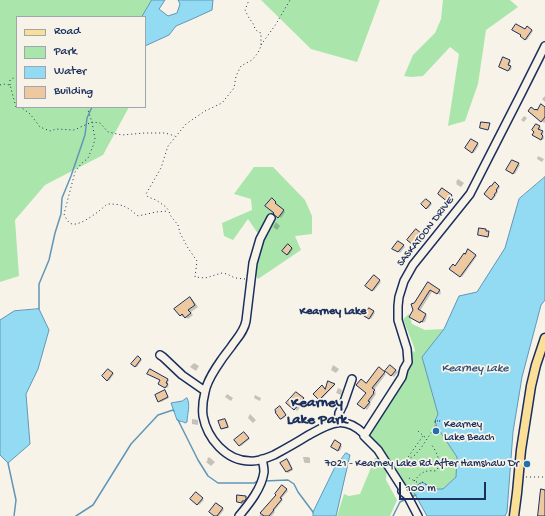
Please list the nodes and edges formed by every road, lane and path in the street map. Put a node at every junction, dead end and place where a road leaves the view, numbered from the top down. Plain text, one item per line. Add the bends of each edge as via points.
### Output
1 (249, 0) edge
2 (290, 0) edge
3 (261, 46) junction
4 (545, 46) edge
5 (16, 77) edge
6 (0, 85) edge
7 (10, 85) junction
8 (16, 107) edge
9 (22, 108) edge
10 (88, 108) edge
11 (92, 122) junction
12 (175, 136) junction
13 (169, 211) junction
14 (271, 218) dead end
15 (251, 279) junction
16 (545, 338) edge
17 (160, 355) dead end
18 (352, 379) dead end
19 (205, 391) junction
20 (441, 420) dead end
21 (338, 423) junction
22 (418, 431) dead end
23 (364, 436) junction
24 (423, 436) junction
25 (427, 439) junction
26 (431, 444) dead end
27 (262, 459) junction
28 (406, 460) junction
29 (390, 470) junction
30 (519, 477) junction
31 (545, 477) edge
32 (408, 478) dead end
33 (414, 481) junction
34 (422, 482) dead end
35 (430, 487) dead end
36 (432, 490) dead end
37 (239, 516) edge
38 (418, 516) edge
39 (514, 516) edge

1 - 3 path via 245,10 255,29 261,33
2 - 3 path
3 - 12 path via 252,60 241,66 234,88 222,104 205,111 186,124
4 - 23 street, SASKATOON DRIVE via 470,194 413,265 404,281 399,297 398,320 407,349 408,362 402,377
5 - 7 path via 10,80
6 - 7 path
7 - 8 path
9 - 11 path via 40,127 50,131 74,130
10 - 11 path
11 - 12 path via 100,123 108,132 122,135 165,133
11 - 13 path via 95,139 88,158 75,172 64,214 66,220 72,224 77,223 107,204 124,206 138,216
12 - 13 path via 146,194
13 - 15 path via 197,261 195,277 205,278 222,273 235,278
14 - 15 street via 257,247
15 - 19 street via 244,328 210,379
16 - 30 main road via 531,386
17 - 19 street
18 - 21 street via 339,413
19 - 27 street via 203,415 216,444 224,452 239,459 252,462
20 - 25 path via 435,421 435,427
21 - 23 street via 354,426
21 - 27 street via 326,425
22 - 24 path
23 - 29 street via 378,450
24 - 25 path
24 - 28 path
25 - 28 path via 415,455
26 - 33 path via 437,453 438,469 424,472
27 - 37 street via 264,471 256,494
28 - 29 path
29 - 38 street
30 - 31 path
30 - 39 main road
32 - 33 path
33 - 36 path
34 - 35 path

